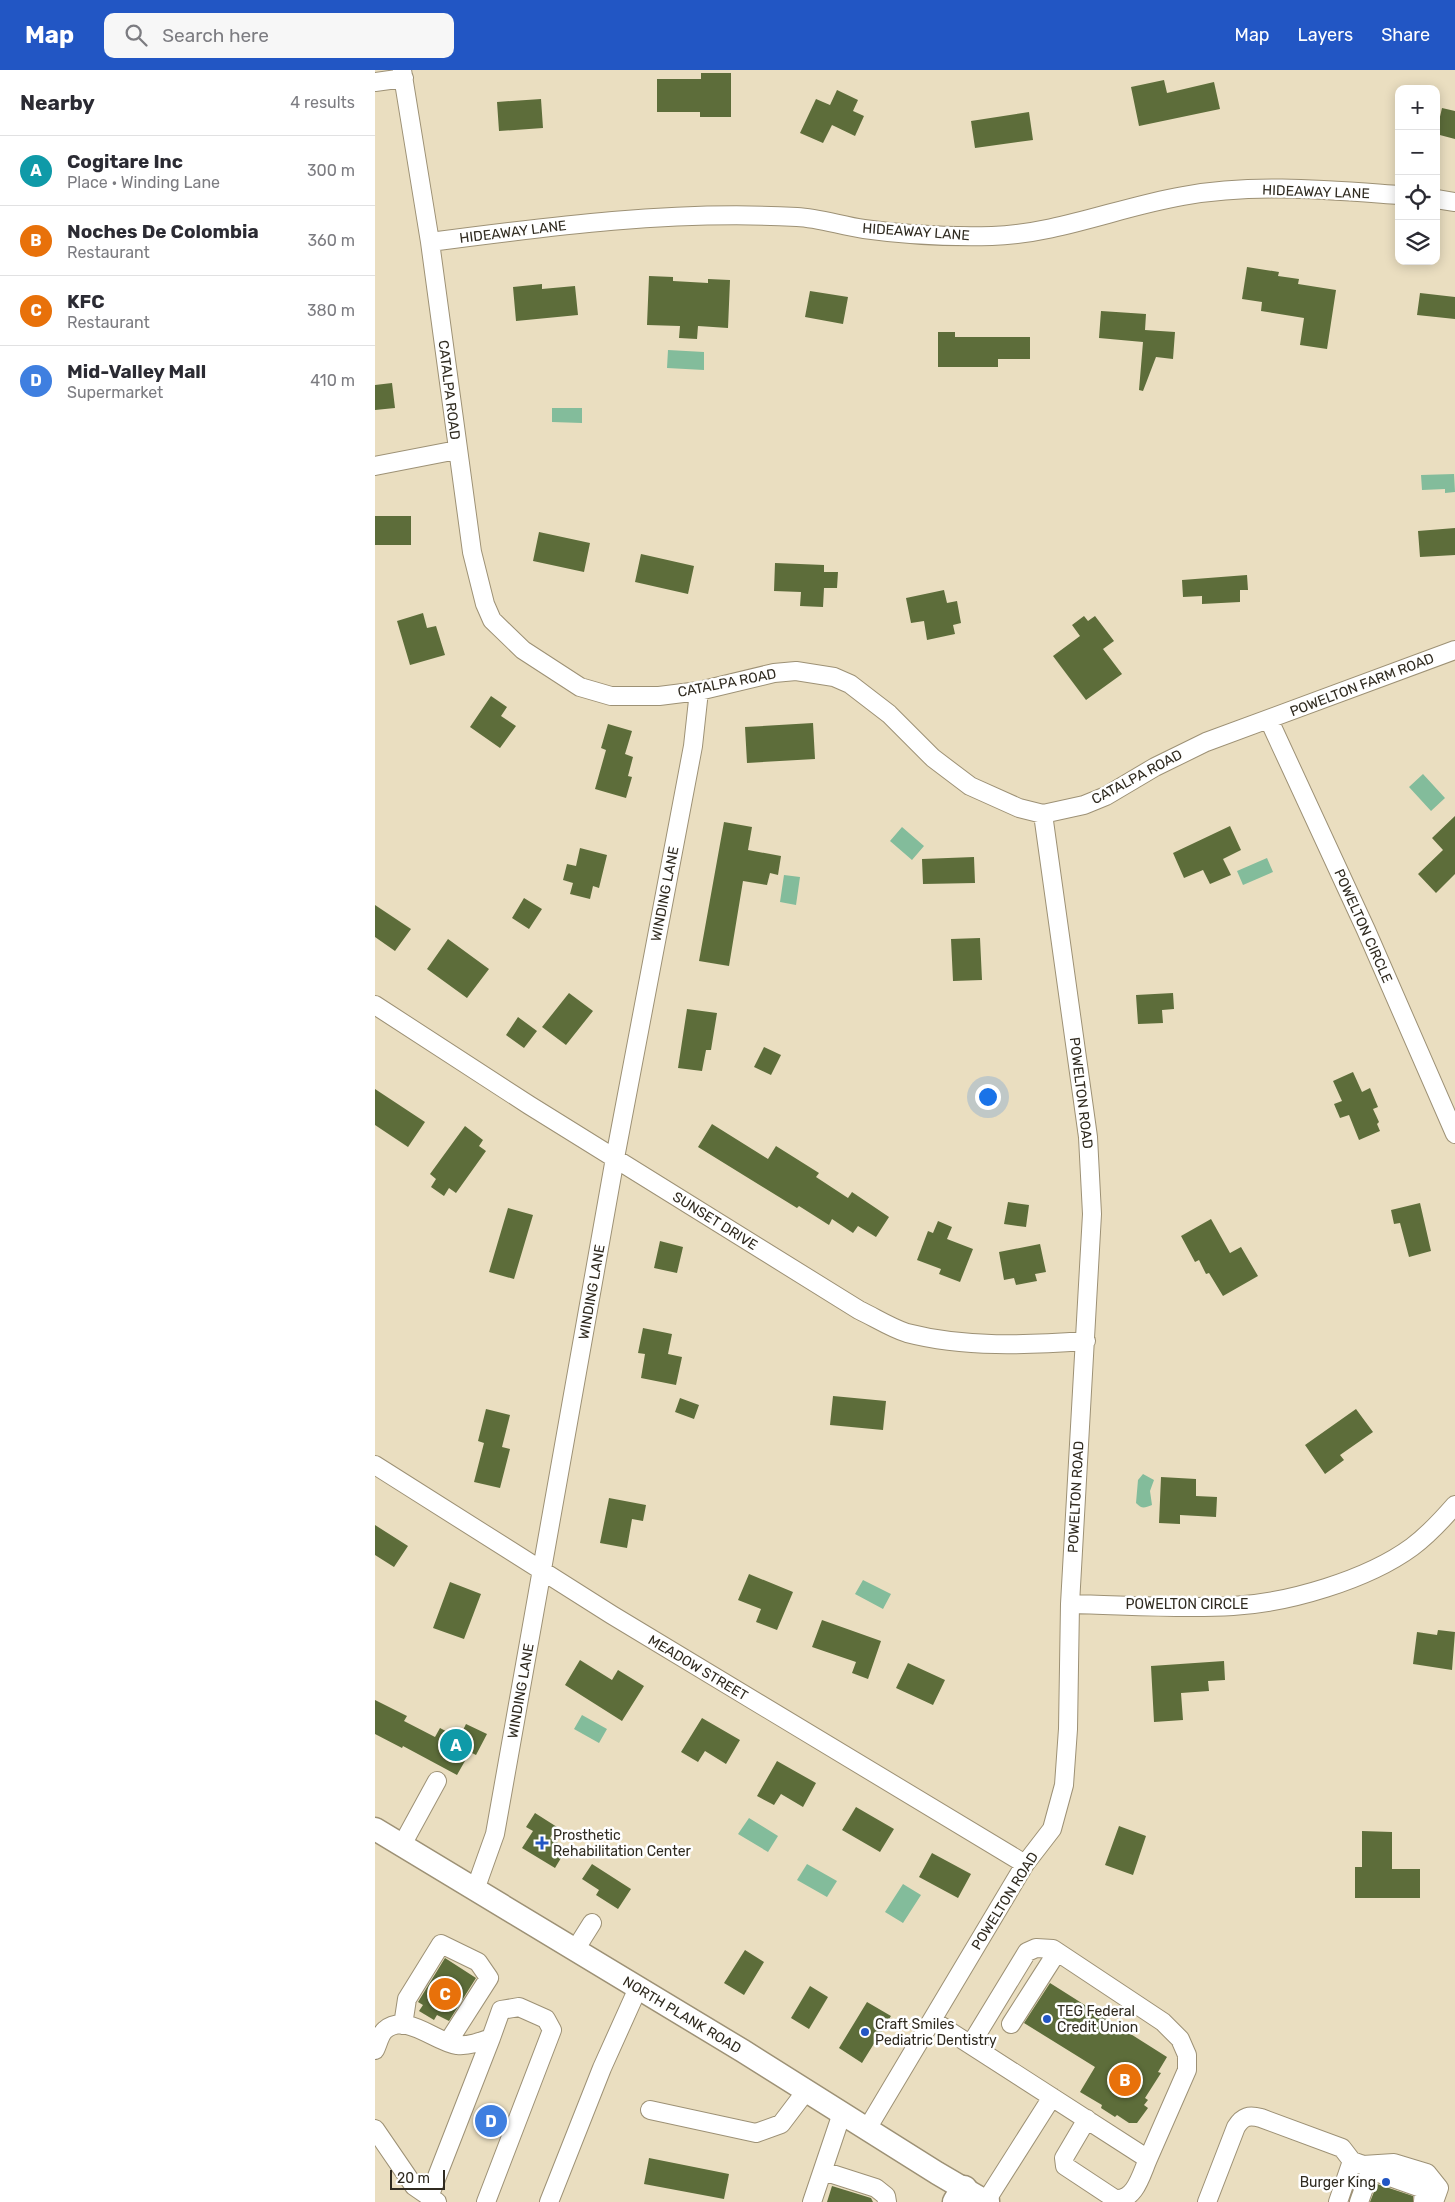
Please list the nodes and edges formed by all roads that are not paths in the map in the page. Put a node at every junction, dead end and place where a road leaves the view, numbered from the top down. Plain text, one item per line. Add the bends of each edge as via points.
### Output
1 (403, 74) edge
2 (375, 82) edge
3 (1395, 195) edge
4 (1440, 200) edge
5 (1455, 202) edge
6 (430, 242) junction
7 (457, 450) junction
8 (375, 466) edge
9 (1455, 650) edge
10 (699, 691) junction
11 (1269, 720) junction
12 (1043, 814) junction
13 (375, 1005) edge
14 (1455, 1134) edge
15 (615, 1158) junction
16 (1086, 1341) junction
17 (375, 1465) edge
18 (1455, 1505) edge
19 (543, 1572) junction
20 (1070, 1604) junction
21 (437, 1781) dead end
22 (375, 1829) edge
23 (402, 1845) junction
24 (1025, 1864) junction
25 (475, 1890) junction
26 (592, 1923) dead end
27 (575, 1950) junction
28 (1057, 1952) junction
29 (637, 1988) junction
30 (932, 2020) junction
31 (1011, 2024) dead end
32 (403, 2025) junction
33 (491, 2038) junction
34 (448, 2042) junction
35 (971, 2044) junction
36 (375, 2050) edge
37 (806, 2091) junction
38 (1052, 2097) junction
39 (650, 2110) dead end
40 (842, 2113) junction
41 (1087, 2120) junction
42 (375, 2129) edge
43 (867, 2129) junction
44 (380, 2147) edge
45 (1148, 2159) junction
46 (1352, 2161) junction
47 (823, 2171) junction
48 (433, 2199) edge
49 (976, 2199) edge
50 (486, 2202) edge
51 (549, 2202) edge
52 (812, 2202) edge
53 (887, 2202) edge
54 (1207, 2202) edge
55 (1338, 2202) edge
56 (1359, 2202) edge
57 (1423, 2202) edge
58 (1434, 2202) edge

1 - 2 street
1 - 6 street, CATALPA ROAD
3 - 6 street, HIDEAWAY LANE via 1330,190 1219,191 1183,196 1039,231 993,236 933,236 865,229 800,217 739,215 534,228
4 - 5 street
6 - 7 street, CATALPA ROAD
7 - 8 street
7 - 10 street, CATALPA ROAD via 472,552 485,604 492,620 506,635 580,687 611,696 659,696
9 - 11 street, POWELTON FARM ROAD
10 - 12 street, CATALPA ROAD via 789,672 834,677 850,684 889,714 933,758 969,786 1019,808
10 - 15 street, WINDING LANE via 693,746
11 - 12 street, CATALPA ROAD via 1206,742 1106,796 1084,805
11 - 14 street, POWELTON CIRCLE
12 - 16 street, POWELTON ROAD via 1087,1137 1092,1214
13 - 15 street, SUNSET DRIVE
15 - 16 street, SUNSET DRIVE via 859,1310 906,1332 967,1343
15 - 19 street, WINDING LANE
16 - 20 street, POWELTON ROAD
17 - 19 street, MEADOW STREET
18 - 20 street, POWELTON CIRCLE via 1411,1548 1387,1562 1360,1576 1267,1603 1202,1607
19 - 24 street, MEADOW STREET
19 - 25 street, WINDING LANE via 495,1834
20 - 24 street, POWELTON ROAD via 1064,1785 1052,1829
21 - 23 street
22 - 23 main road, NORTH PLANK ROAD
23 - 25 main road, NORTH PLANK ROAD
24 - 30 street, POWELTON ROAD
25 - 27 main road, NORTH PLANK ROAD
26 - 27 street
27 - 29 main road, NORTH PLANK ROAD
28 - 31 street
28 - 35 street via 1036,1948 1027,1952
28 - 45 street via 1163,2022 1180,2039 1187,2055 1187,2070
29 - 37 main road, NORTH PLANK ROAD
29 - 51 street
30 - 35 street
30 - 43 street, POWELTON ROAD
32 - 34 street via 413,2026
32 - 34 street via 407,1999 441,1944 477,1962 489,1978
32 - 36 street via 394,2024 383,2031
33 - 34 street via 471,2045
33 - 48 street
33 - 50 street via 501,2010 519,2007 546,2019 552,2030
35 - 38 street
37 - 39 street via 781,2124 756,2133
37 - 40 main road, NORTH PLANK ROAD
38 - 41 street
38 - 49 street
40 - 43 main road, NORTH PLANK ROAD
40 - 47 street
41 - 45 street
41 - 45 street via 1064,2158 1065,2166 1072,2173 1115,2199 1123,2200 1131,2195
42 - 44 street
43 - 49 main road, NORTH PLANK ROAD
44 - 48 street via 414,2186
46 - 54 street via 1342,2148 1250,2115 1241,2119 1236,2127
46 - 55 street
46 - 58 street via 1363,2165 1394,2163 1427,2173 1439,2188
47 - 52 street
47 - 53 street via 876,2188 886,2196
56 - 57 street via 1369,2174 1376,2172 1424,2189

